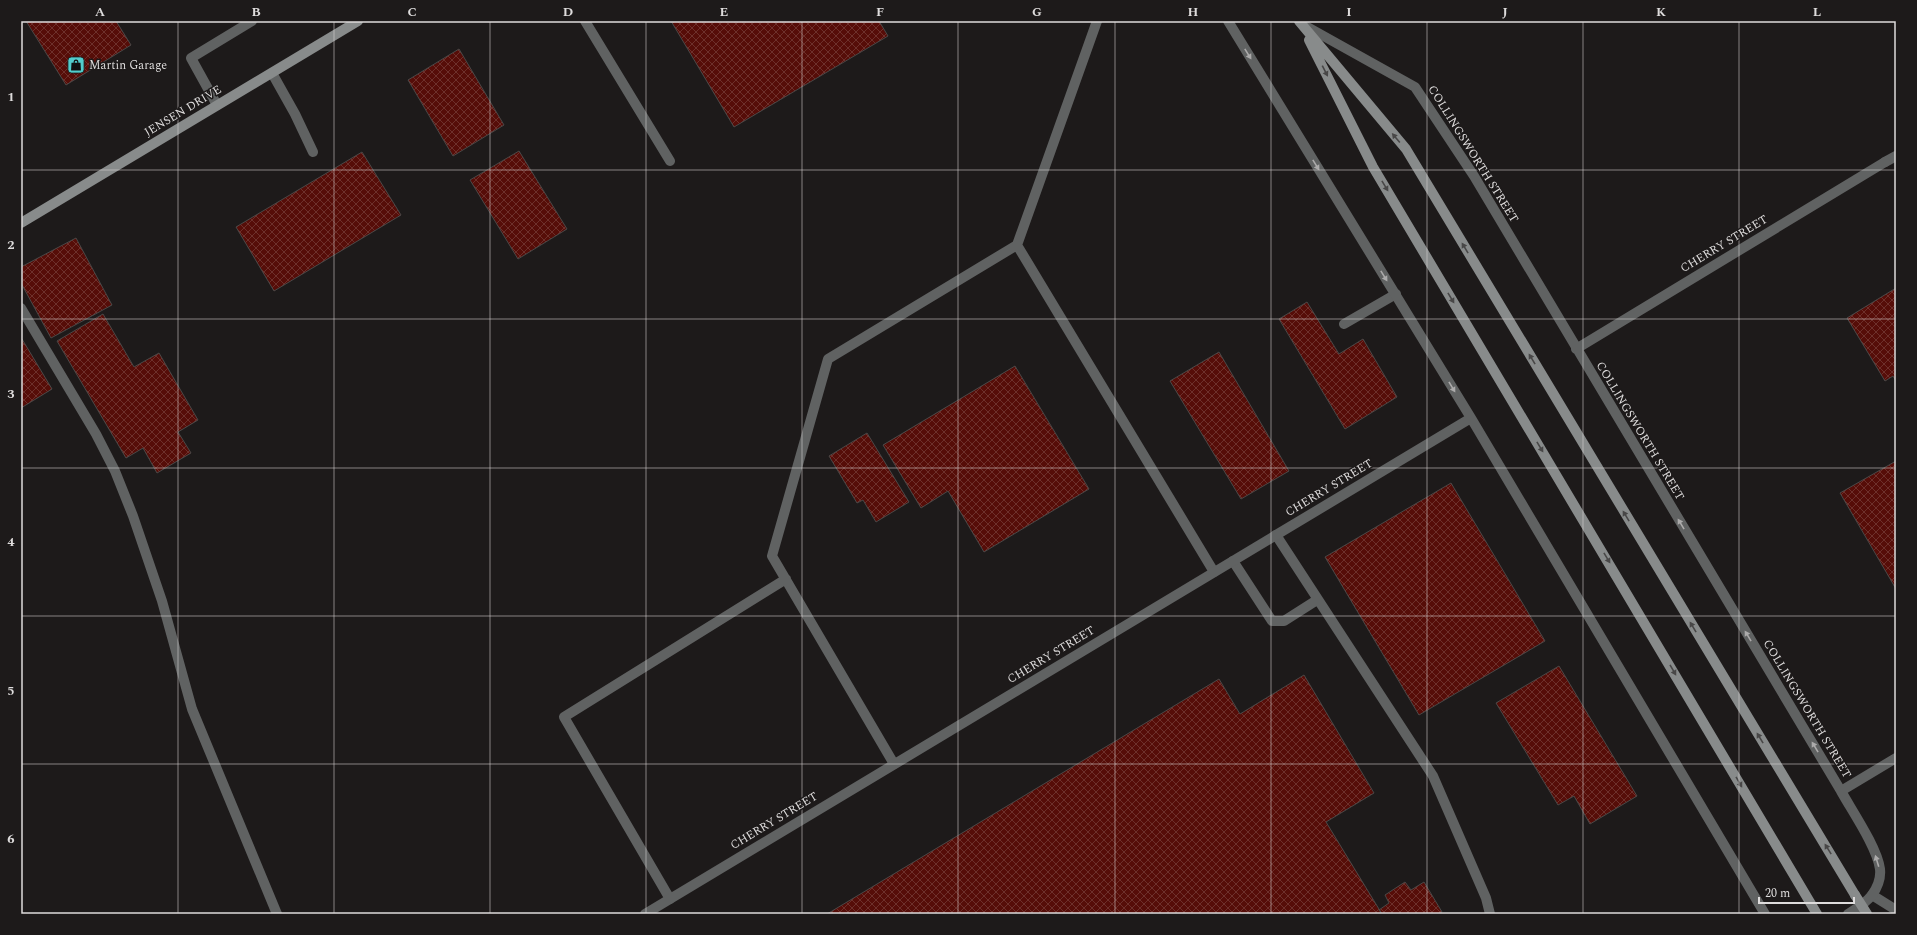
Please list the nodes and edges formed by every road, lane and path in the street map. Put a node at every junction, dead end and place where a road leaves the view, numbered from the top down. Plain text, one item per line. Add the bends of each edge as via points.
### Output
1 (252, 21) edge
2 (358, 21) edge
3 (585, 21) edge
4 (1097, 21) edge
5 (1228, 21) edge
6 (1302, 22) edge
7 (272, 73) junction
8 (217, 105) junction
9 (313, 152) dead end
10 (1896, 156) edge
11 (670, 161) dead end
12 (21, 223) edge
13 (1017, 245) junction
14 (1396, 294) junction
15 (21, 308) edge
16 (1344, 324) dead end
17 (1576, 349) junction
18 (1471, 418) junction
19 (1276, 535) junction
20 (1233, 561) junction
21 (1214, 572) junction
22 (786, 579) junction
23 (1317, 600) junction
24 (1896, 758) edge
25 (894, 764) junction
26 (1841, 791) junction
27 (1872, 895) junction
28 (670, 899) junction
29 (1896, 910) edge
30 (277, 914) edge
31 (645, 914) edge
32 (1490, 914) edge
33 (1765, 914) edge
34 (1817, 914) edge
35 (1848, 914) edge
36 (1867, 914) edge

1 - 8 street via 192,58
2 - 7 main road, JENSEN DRIVE
3 - 11 street
4 - 13 street
5 -> 14 street
6 - 17 street, COLLINGSWORTH STREET via 1415,87 1474,176
6 -> 34 main road via 1373,167
36 -> 6 main road, bridge via 1406,149
7 - 8 main road, JENSEN DRIVE
7 - 9 street
8 - 12 main road, JENSEN DRIVE
10 - 17 street, CHERRY STREET
13 - 21 street
13 - 22 street via 828,359 772,556
14 - 16 street
14 -> 18 street
15 - 30 street via 96,434 115,471 162,601 192,709
26 -> 17 street, COLLINGSWORTH STREET
18 - 19 street, CHERRY STREET
18 - 33 street
19 - 20 street, CHERRY STREET
19 - 23 street
20 - 21 street, CHERRY STREET
20 - 23 street via 1272,621 1284,621
21 - 25 street, CHERRY STREET
22 - 25 street
22 - 28 street via 564,717
23 - 32 street via 1433,776 1486,898
24 - 26 street
25 - 28 street, CHERRY STREET
27 -> 26 street, COLLINGSWORTH STREET via 1879,882 1880,869 1875,853
27 - 29 street
27 - 35 street, COLLINGSWORTH STREET
28 - 31 street, CHERRY STREET

